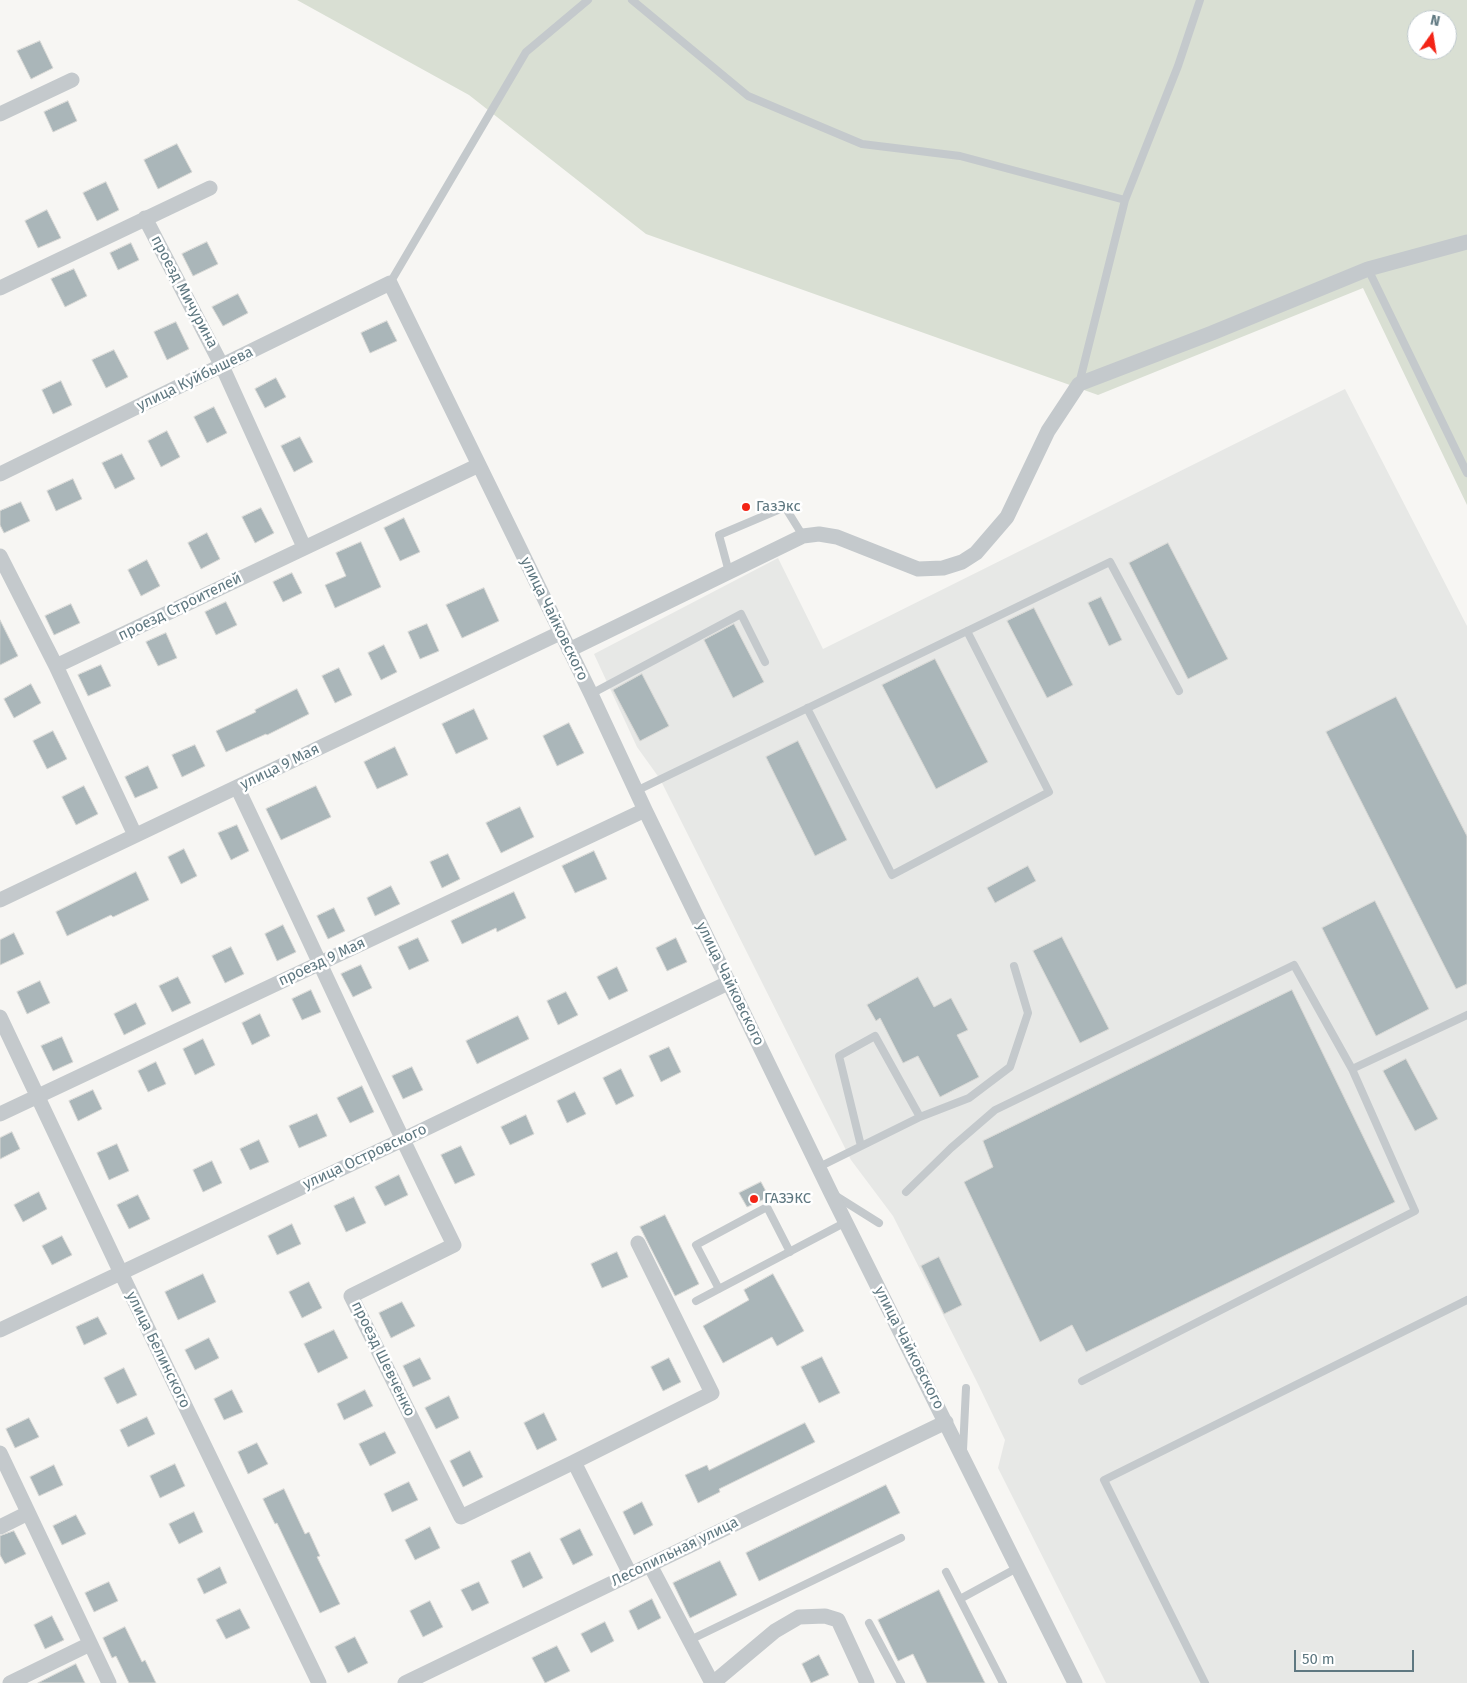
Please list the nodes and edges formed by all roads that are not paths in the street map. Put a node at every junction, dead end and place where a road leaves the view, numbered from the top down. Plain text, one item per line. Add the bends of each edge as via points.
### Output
1 (588, 0) edge
2 (632, 0) edge
3 (1200, 0) edge
4 (72, 80) dead end
5 (0, 114) edge
6 (210, 188) dead end
7 (1125, 200) junction
8 (145, 218) junction
9 (1467, 242) edge
10 (1368, 269) junction
11 (390, 283) junction
12 (0, 288) edge
13 (222, 366) junction
14 (1079, 384) junction
15 (479, 465) junction
16 (1467, 473) edge
17 (0, 474) edge
18 (803, 536) junction
19 (304, 547) junction
20 (0, 556) edge
21 (729, 572) junction
22 (967, 631) junction
23 (560, 633) junction
24 (569, 650) junction
25 (765, 662) dead end
26 (56, 666) junction
27 (1179, 692) dead end
28 (591, 694) junction
29 (807, 708) junction
30 (237, 787) junction
31 (636, 791) junction
32 (645, 810) junction
33 (135, 835) junction
34 (0, 900) edge
35 (321, 963) junction
36 (1014, 966) dead end
37 (730, 982) junction
38 (1467, 1015) edge
39 (0, 1016) edge
40 (1352, 1069) junction
41 (37, 1097) junction
42 (0, 1114) edge
43 (920, 1117) junction
44 (402, 1140) junction
45 (861, 1146) junction
46 (819, 1167) junction
47 (906, 1192) dead end
48 (831, 1193) junction
49 (846, 1222) junction
50 (879, 1223) dead end
51 (638, 1243) dead end
52 (790, 1252) junction
53 (121, 1273) junction
54 (719, 1289) junction
55 (1467, 1300) edge
56 (696, 1301) dead end
57 (0, 1330) edge
58 (1082, 1381) dead end
59 (966, 1388) dead end
60 (946, 1422) junction
61 (0, 1454) edge
62 (962, 1457) junction
63 (574, 1462) junction
64 (28, 1514) junction
65 (0, 1527) edge
66 (901, 1538) dead end
67 (650, 1565) junction
68 (1017, 1568) junction
69 (946, 1572) dead end
70 (630, 1574) junction
71 (960, 1599) junction
72 (869, 1623) dead end
73 (690, 1640) junction
74 (90, 1644) junction
75 (10, 1683) edge
76 (109, 1683) edge
77 (319, 1683) edge
78 (405, 1683) edge
79 (713, 1683) edge
80 (867, 1683) edge
81 (901, 1683) edge
82 (1003, 1683) edge
83 (1075, 1683) edge
84 (1205, 1683) edge

1 - 11 lane via 526,52
2 - 7 lane via 748,96 862,144 960,156
3 - 7 lane via 1178,66
4 - 5 street
6 - 8 street, проезд Мичурина
7 - 14 lane
8 - 12 street, проезд Мичурина
8 - 13 street, проезд Мичурина
9 - 10 street
10 - 14 street via 1212,334
10 - 16 lane
11 - 13 street, улица Куйбышева
11 - 15 street, улица Чайковского
13 - 17 street, улица Куйбышева
13 - 19 street
14 - 18 street via 1048,431 1007,517 976,553 962,562 944,568 918,569 837,537
15 - 19 street, проезд Строителей
15 - 23 street, улица Чайковского
18 - 21 street
18 - 21 lane via 785,507 719,535
19 - 26 street, проезд Строителей
20 - 26 street
21 - 24 street
22 - 27 lane via 1110,562
22 - 29 lane
22 - 29 lane via 1049,792 892,875
23 - 24 street, улица Чайковского
23 - 30 street, улица 9 Мая
24 - 28 street, улица Чайковского
25 - 28 lane via 741,614
26 - 33 street
28 - 31 street, улица Чайковского
29 - 31 lane
30 - 33 street, улица 9 Мая
30 - 35 street
31 - 32 street, улица Чайковского
32 - 35 street, проезд 9 Мая
32 - 37 street, улица Чайковского
33 - 34 street, улица 9 Мая
35 - 41 street, проезд 9 Мая
35 - 44 street
36 - 43 lane via 1028,1013 1010,1068 969,1098
37 - 44 street, улица Островского
37 - 46 street, улица Чайковского
38 - 40 lane
39 - 41 street, улица Белинского
40 - 47 lane via 1294,965 995,1110
40 - 58 lane via 1416,1211
41 - 42 street, проезд 9 Мая
41 - 53 street, улица Белинского
43 - 45 lane
43 - 45 lane via 875,1036 839,1056
44 - 53 street, улица Островского
44 - 63 street, проезд Шевченко via 454,1245 351,1296 461,1517
45 - 46 lane
46 - 48 street, улица Чайковского
48 - 49 street, улица Чайковского
48 - 50 lane
49 - 52 lane
49 - 60 street, улица Чайковского
51 - 63 street, проезд Шевченко via 712,1393
52 - 54 lane
52 - 54 lane via 766,1208 696,1245
53 - 57 street, улица Островского
53 - 77 street, улица Белинского
54 - 56 lane
55 - 84 lane via 1104,1480
59 - 62 lane
60 - 62 street, улица Чайковского
60 - 67 street, Лесопильная улица
61 - 64 street
62 - 68 street, улица Чайковского
63 - 70 street
64 - 65 street
64 - 74 street
66 - 73 lane
67 - 70 street, Лесопильная улица
67 - 73 street
68 - 71 lane
68 - 83 street, улица Чайковского
69 - 71 lane
70 - 78 street, Лесопильная улица
71 - 82 lane
72 - 81 lane
73 - 79 street
74 - 75 street
74 - 76 street
79 - 80 street via 775,1631 799,1617 825,1616 838,1620

